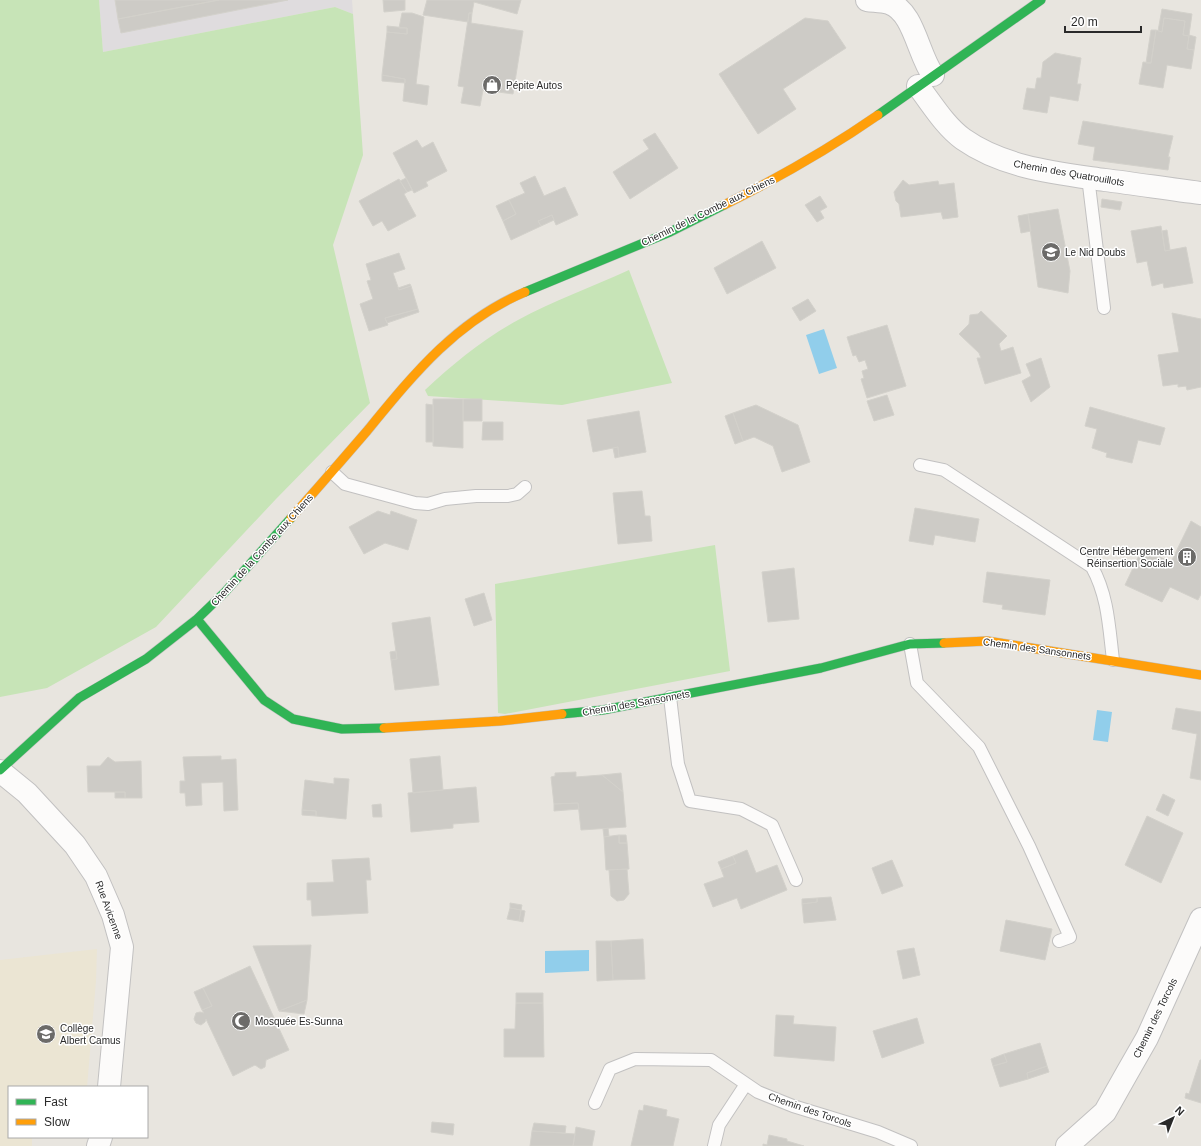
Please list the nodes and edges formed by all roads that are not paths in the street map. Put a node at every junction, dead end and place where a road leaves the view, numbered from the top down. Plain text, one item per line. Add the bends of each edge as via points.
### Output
1 (867, 0) edge
2 (1042, 0) edge
3 (905, 4) edge
4 (925, 81) junction
5 (1088, 177) junction
6 (1201, 193) edge
7 (1104, 308) dead end
8 (920, 465) dead end
9 (332, 472) junction
10 (524, 487) dead end
11 (197, 619) junction
12 (910, 644) junction
13 (1113, 660) junction
14 (1201, 675) edge
15 (670, 697) junction
16 (0, 770) edge
17 (796, 880) dead end
18 (1201, 919) edge
19 (1059, 941) dead end
20 (746, 1084) junction
21 (109, 1086) edge
22 (595, 1103) dead end
23 (714, 1146) edge
24 (911, 1146) edge
25 (1067, 1146) edge

1 - 3 street
2 - 4 street, Chemin de la Combe aux Chiens
3 - 4 street, Chemin des Quatrouillots via 908,20 926,66
4 - 5 street, Chemin des Quatrouillots via 949,126 985,153 1010,163
4 - 9 street, Chemin de la Combe aux Chiens via 835,145 740,198 670,232 514,297 485,314 457,333 420,367
5 - 6 street, Chemin des Quatrouillots
5 - 7 lane
8 - 13 lane via 944,470 1092,567 1107,602
9 - 10 lane via 345,484 415,503 428,504 445,499 476,496 508,496 517,494
9 - 11 street, Chemin de la Combe aux Chiens via 225,592
11 - 15 street, Chemin des Sansonnets via 264,700 293,719 342,729 408,728 500,721 603,710
11 - 16 street, Chemin de la Combe aux Chiens via 146,658 79,698
12 - 13 street, Chemin des Sansonnets via 987,641
12 - 15 street, Chemin des Sansonnets via 821,668
12 - 19 lane via 917,683 979,747 1029,846 1070,937
13 - 14 street, Chemin des Sansonnets
15 - 17 lane via 678,764 690,801 741,809 772,825
16 - 21 street, Rue Avicenne via 27,793 75,845 96,876 113,915 122,947
18 - 25 street, Chemin des Torcols via 1147,1038 1105,1112
20 - 22 lane, Chemin des Torcols via 711,1060 635,1059 610,1069
20 - 23 lane via 719,1125
20 - 24 lane, Chemin des Torcols via 758,1092 793,1106 878,1132

